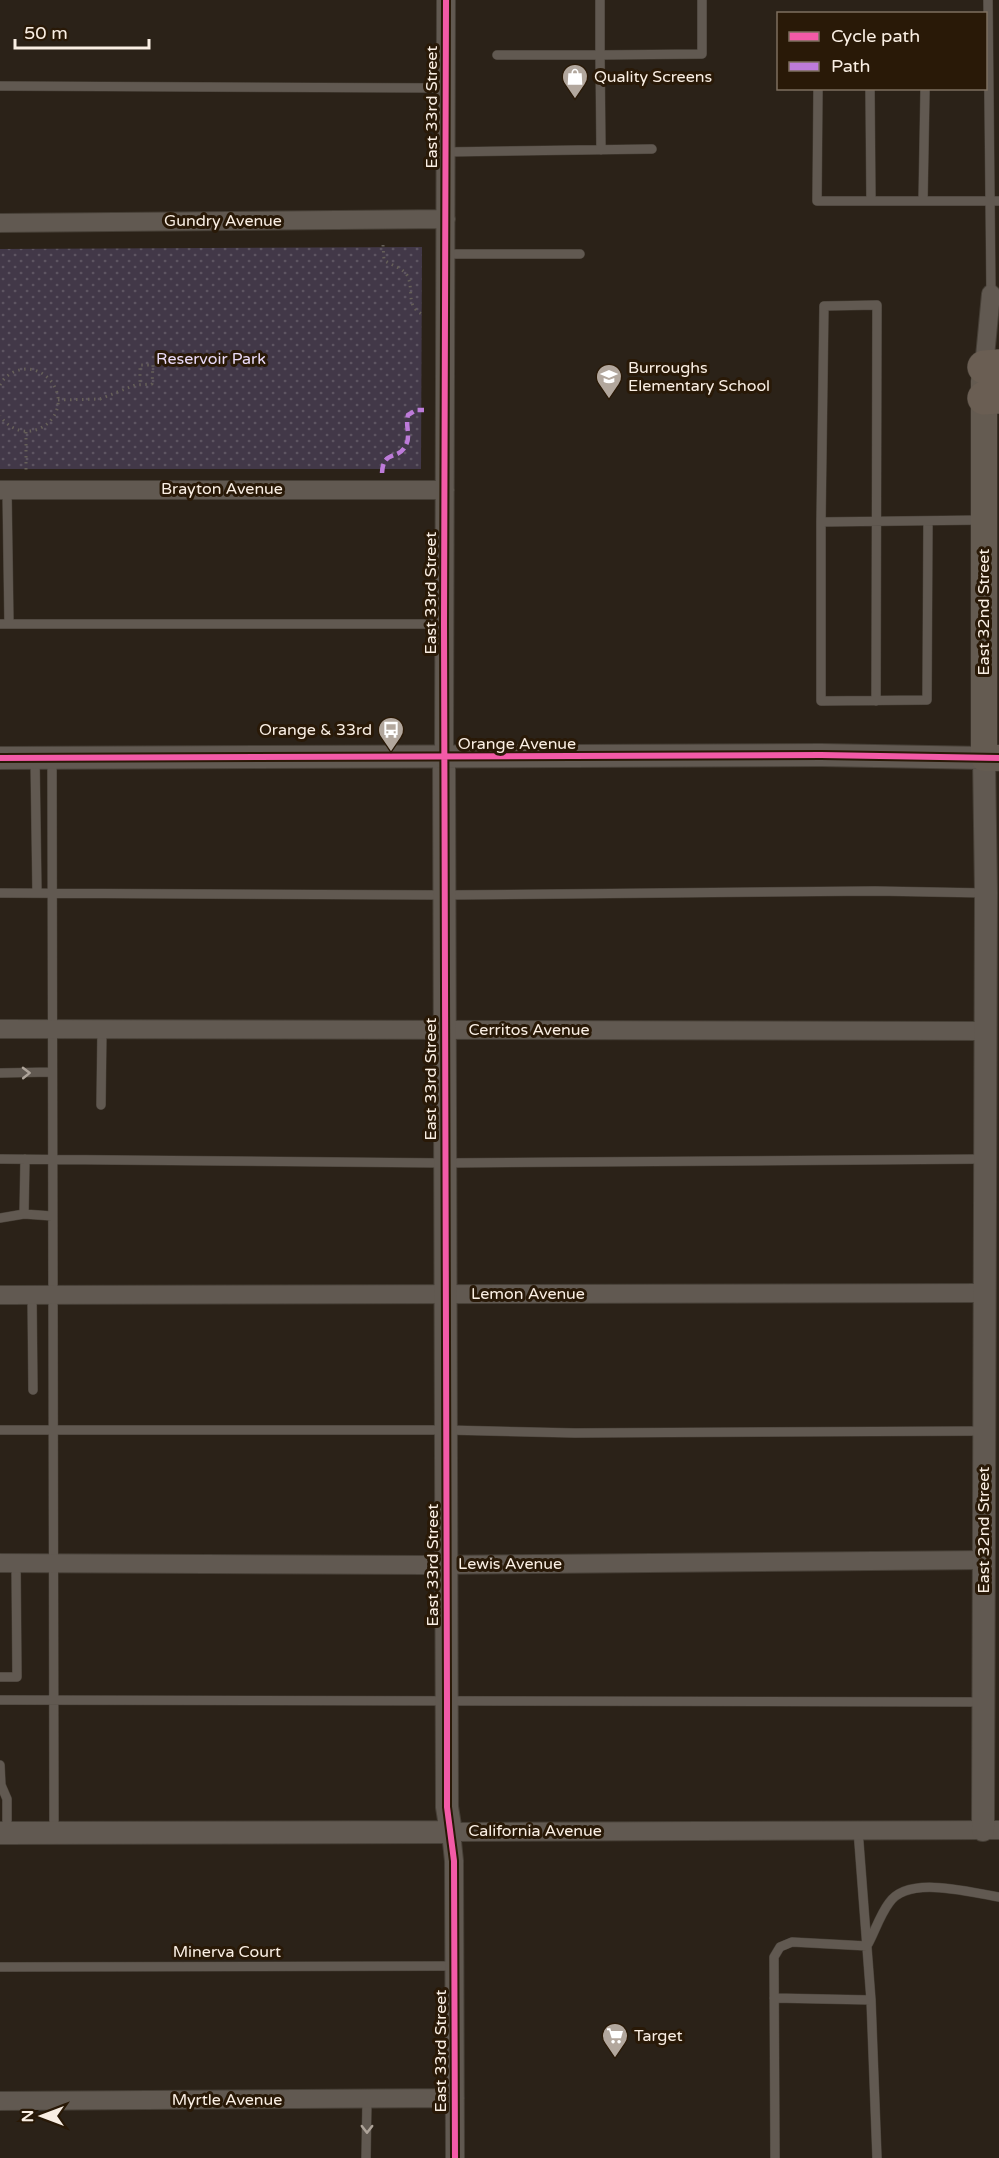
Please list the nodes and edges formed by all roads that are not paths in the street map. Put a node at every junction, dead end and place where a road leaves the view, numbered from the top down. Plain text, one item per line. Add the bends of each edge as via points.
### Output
1 (446, 0) edge
2 (600, 0) edge
3 (702, 0) edge
4 (988, 0) edge
5 (497, 55) dead end
6 (600, 55) junction
7 (0, 86) edge
8 (445, 88) junction
9 (870, 90) dead end
10 (818, 91) dead end
11 (925, 91) dead end
12 (652, 149) dead end
13 (602, 150) junction
14 (445, 152) junction
15 (871, 201) junction
16 (923, 201) junction
17 (994, 201) edge
18 (446, 219) junction
19 (0, 223) edge
20 (445, 254) junction
21 (580, 254) dead end
22 (991, 294) joint
23 (992, 382) edge
24 (3, 490) edge
25 (445, 490) junction
26 (984, 520) junction
27 (821, 522) junction
28 (876, 522) junction
29 (928, 522) junction
30 (4, 624) edge
31 (444, 624) junction
32 (876, 701) junction
33 (0, 758) edge
34 (44, 758) junction
35 (444, 758) junction
36 (991, 758) edge
37 (0, 892) edge
38 (986, 892) junction
39 (37, 893) junction
40 (53, 893) junction
41 (446, 895) junction
42 (0, 1029) edge
43 (52, 1029) junction
44 (102, 1029) junction
45 (445, 1029) junction
46 (986, 1031) junction
47 (52, 1072) junction
48 (0, 1073) edge
49 (101, 1105) dead end
50 (25, 1159) junction
51 (52, 1159) junction
52 (985, 1159) junction
53 (0, 1160) edge
54 (445, 1164) junction
55 (24, 1214) junction
56 (52, 1216) junction
57 (0, 1218) edge
58 (985, 1293) junction
59 (32, 1294) junction
60 (53, 1294) junction
61 (446, 1294) junction
62 (0, 1295) edge
63 (33, 1390) dead end
64 (0, 1430) edge
65 (54, 1430) junction
66 (447, 1430) junction
67 (985, 1431) junction
68 (984, 1560) junction
69 (8, 1562) edge
70 (55, 1562) junction
71 (447, 1563) junction
72 (0, 1677) edge
73 (0, 1700) edge
74 (55, 1700) junction
75 (447, 1700) junction
76 (984, 1702) junction
77 (0, 1765) edge
78 (858, 1830) junction
79 (991, 1830) edge
80 (54, 1832) junction
81 (451, 1832) junction
82 (4, 1833) edge
83 (999, 1897) edge
84 (867, 1946) junction
85 (454, 1966) junction
86 (0, 1967) edge
87 (774, 1998) junction
88 (871, 2000) junction
89 (454, 2098) junction
90 (367, 2100) junction
91 (0, 2101) edge
92 (366, 2158) edge
93 (454, 2158) edge
94 (775, 2158) edge
95 (877, 2158) edge

1 - 8 street, East 33rd Street
2 - 6 lane
3 - 6 lane via 702,54
4 - 17 lane
5 - 6 lane
6 - 13 lane
7 - 8 lane
8 - 14 street, East 33rd Street
9 - 15 lane
10 - 15 lane via 817,201
11 - 16 lane
12 - 13 lane
13 - 14 lane
14 - 18 street, East 33rd Street
15 - 16 lane
16 - 17 lane
17 - 22 lane
18 - 19 street, Gundry Avenue
18 - 20 street, East 33rd Street
20 - 21 lane
20 - 25 street, East 33rd Street
22 - 23 street, East 32nd Street
23 - 26 main road, East 32nd Street
24 - 25 street, Brayton Avenue
24 - 30 lane
25 - 31 street, East 33rd Street
26 - 29 lane
26 - 36 main road, East 32nd Street
27 - 28 lane
27 - 28 lane via 824,306 877,305
27 - 32 lane via 821,702
28 - 29 lane
28 - 32 lane
29 - 32 lane via 927,700
30 - 31 lane
31 - 35 street, East 33rd Street
33 - 34 street, Orange Avenue
34 - 35 street, Orange Avenue
34 - 39 lane
34 - 40 lane
35 - 36 street, Orange Avenue
35 - 41 street, East 33rd Street
36 - 38 street, East 32nd Street
37 - 39 lane
38 - 41 lane
38 - 46 street, East 32nd Street
39 - 40 lane
40 - 41 lane
40 - 43 lane
41 - 45 street, East 33rd Street
42 - 43 street, Cerritos Avenue
43 - 44 street, Cerritos Avenue
43 - 47 lane
44 - 45 street, Cerritos Avenue
44 - 49 lane
45 - 46 street, Cerritos Avenue
45 - 54 street, East 33rd Street
46 - 52 street, East 32nd Street
48 -> 47 lane
47 - 51 lane
50 - 51 lane
50 - 53 lane
50 - 55 lane
51 - 54 lane
51 - 56 lane
52 - 54 lane
52 - 58 street, East 32nd Street
54 - 61 street, East 33rd Street
55 - 56 lane
55 - 57 lane
56 - 60 lane
58 - 61 street, Lemon Avenue
58 - 67 street, East 32nd Street
59 - 60 street, Lemon Avenue
59 - 62 street, Lemon Avenue
59 - 63 lane
60 - 61 street, Lemon Avenue
60 - 65 lane
61 - 66 street, East 33rd Street
64 - 65 lane
65 - 66 lane
65 - 70 lane
66 - 67 lane
66 - 71 street, East 33rd Street
67 - 68 street, East 32nd Street via 988,1504
68 - 71 street, Lewis Avenue
68 - 76 street, East 32nd Street
69 - 70 street, Lewis Avenue
69 - 72 lane via 17,1677
70 - 71 street, Lewis Avenue
70 - 74 lane
71 - 75 street, East 33rd Street
73 - 74 lane
74 - 75 lane
74 - 80 lane
75 - 76 lane
75 - 81 street, East 33rd Street via 447,1807
76 - 79 street, East 32nd Street
77 - 82 lane via 7,1800
78 - 79 street, California Avenue
78 - 81 street, California Avenue
78 - 84 lane
80 - 81 street, California Avenue
80 - 82 street, California Avenue
81 - 85 street, East 33rd Street
83 - 84 lane via 922,1886 905,1891 890,1901
84 - 87 lane via 792,1942 780,1947 774,1957
84 - 88 lane
85 - 86 lane, Minerva Court
85 - 89 street, East 33rd Street
87 - 88 lane
87 - 94 lane
88 - 95 lane
89 - 90 street, Myrtle Avenue
89 - 93 street, East 33rd Street
90 - 91 street, Myrtle Avenue
90 -> 92 lane

